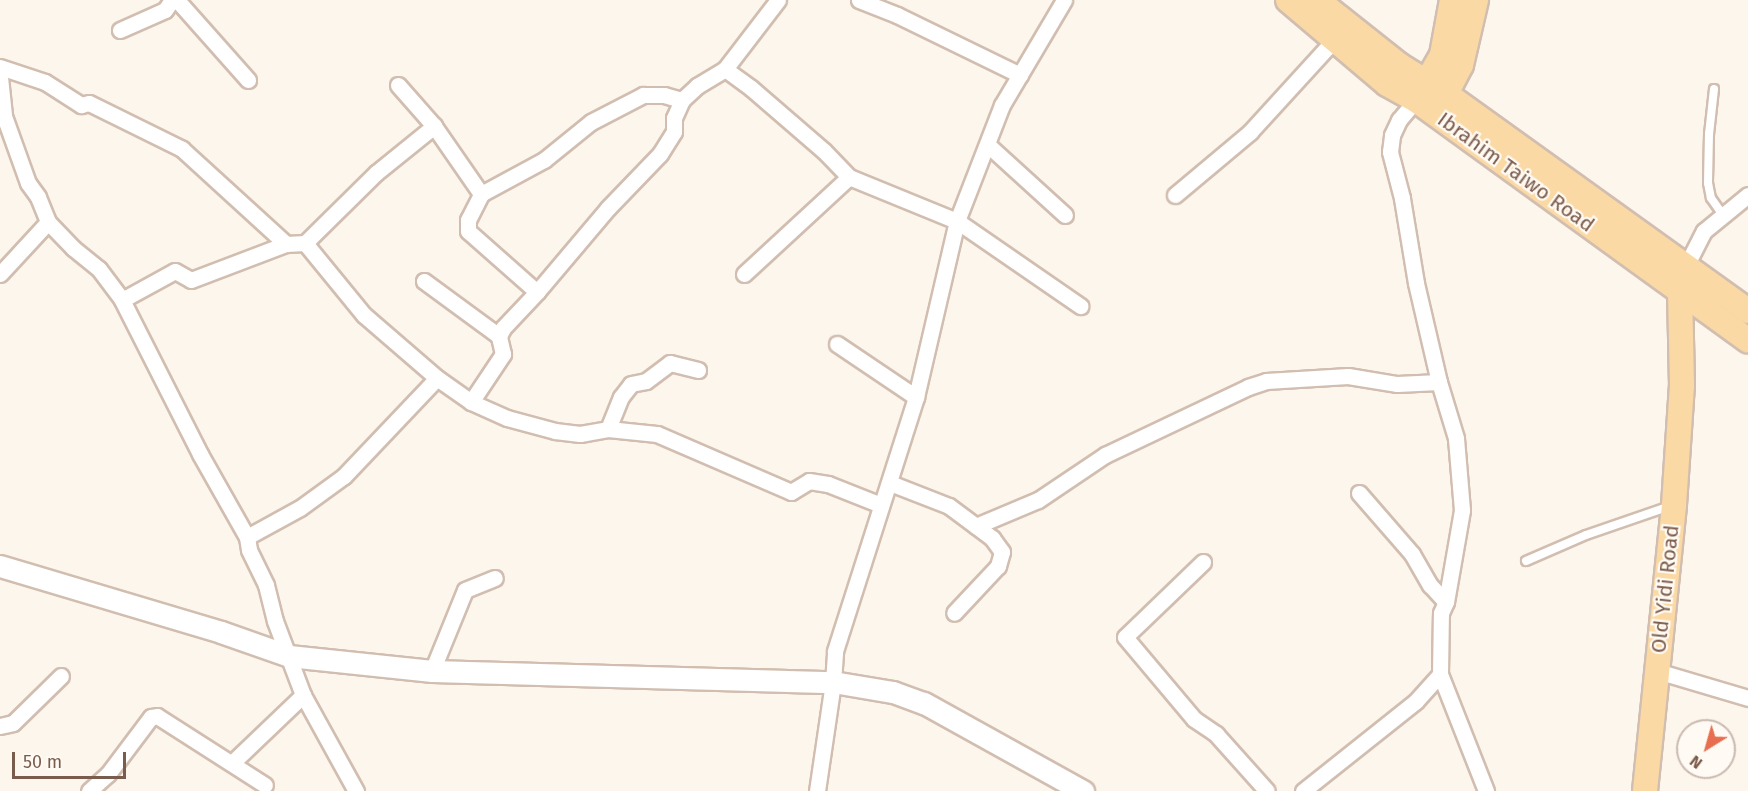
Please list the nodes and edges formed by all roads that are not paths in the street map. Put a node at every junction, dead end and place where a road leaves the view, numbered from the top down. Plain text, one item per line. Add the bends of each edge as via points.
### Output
1 (172, 0) edge
2 (177, 0) edge
3 (778, 0) edge
4 (859, 0) edge
5 (1064, 0) edge
6 (1288, 0) edge
7 (1317, 0) edge
8 (1452, 0) edge
9 (1476, 0) edge
10 (120, 30) dead end
11 (1446, 35) junction
12 (1334, 40) junction
13 (1370, 44) junction
14 (1461, 65) junction
15 (0, 67) edge
16 (725, 69) junction
17 (1020, 75) junction
18 (0, 77) edge
19 (248, 80) dead end
20 (398, 85) dead end
21 (1714, 88) dead end
22 (1431, 97) junction
23 (682, 100) junction
24 (1484, 122) junction
25 (434, 126) junction
26 (988, 145) junction
27 (849, 177) junction
28 (481, 194) junction
29 (1174, 195) dead end
30 (1748, 195) edge
31 (1722, 214) junction
32 (1065, 215) dead end
33 (957, 221) junction
34 (48, 222) junction
35 (305, 243) junction
36 (286, 244) junction
37 (1686, 266) junction
38 (0, 274) edge
39 (744, 274) dead end
40 (424, 281) dead end
41 (1708, 282) junction
42 (537, 292) junction
43 (1680, 292) junction
44 (122, 300) junction
45 (1080, 306) dead end
46 (1702, 308) junction
47 (1748, 311) edge
48 (499, 336) junction
49 (1748, 340) edge
50 (837, 344) dead end
51 (698, 370) dead end
52 (437, 378) junction
53 (1439, 382) junction
54 (1682, 386) junction
55 (916, 397) junction
56 (471, 402) junction
57 (608, 429) junction
58 (890, 483) junction
59 (1359, 493) dead end
60 (881, 505) junction
61 (1674, 505) junction
62 (975, 526) junction
63 (248, 537) junction
64 (1526, 561) dead end
65 (1203, 562) dead end
66 (0, 566) edge
67 (495, 578) dead end
68 (1446, 602) junction
69 (954, 613) dead end
70 (289, 656) junction
71 (432, 671) junction
72 (1657, 671) junction
73 (1440, 674) junction
74 (61, 676) dead end
75 (833, 682) junction
76 (303, 695) junction
77 (1748, 698) edge
78 (0, 726) edge
79 (233, 762) junction
80 (264, 785) dead end
81 (89, 791) edge
82 (356, 791) edge
83 (817, 791) edge
84 (1083, 791) edge
85 (1267, 791) edge
86 (1303, 791) edge
87 (1486, 791) edge
88 (1645, 791) edge

1 - 10 street via 165,10
2 - 19 street
3 - 16 street
4 - 17 street
5 - 17 street
6 - 12 main road, Ibrahim Taiwo Road
7 - 13 main road, Ibrahim Taiwo Road
8 - 11 main road
9 - 14 main road
11 - 13 main road via 1433,52 1414,58 1403,58
11 - 22 main road
12 - 22 main road, Ibrahim Taiwo Road via 1387,84
12 - 29 street via 1250,132
13 - 22 main road, Ibrahim Taiwo Road
14 - 22 main road
14 - 24 main road via 1463,89
15 - 36 street via 45,82 81,105 89,103 182,148
16 - 23 street
16 - 27 street via 824,151
17 - 26 street via 1002,105
18 - 34 street via 6,124 28,183
20 - 25 street
21 - 31 lane via 1708,134 1708,183 1711,198
22 - 24 main road, Ibrahim Taiwo Road
22 - 43 main road, Ibrahim Taiwo Road
22 - 53 street via 1395,128 1390,152
23 - 28 street via 643,95 591,122 544,160
23 - 42 street via 674,118 674,132 660,154
24 - 37 main road, Ibrahim Taiwo Road
25 - 28 street
25 - 35 street via 376,172
26 - 32 street
26 - 33 street
27 - 33 street
27 - 39 street
28 - 42 street via 468,220 468,231
30 - 31 street
31 - 37 street via 1704,231
33 - 45 street
33 - 55 street
34 - 38 street
34 - 44 street via 99,269
35 - 36 street
35 - 52 street via 364,315
36 - 44 street via 191,280 175,271
37 - 41 main road, Ibrahim Taiwo Road
37 - 43 main road, Old Yidi Road
40 - 48 street
41 - 46 main road, Old Yidi Road
41 - 47 main road, Ibrahim Taiwo Road
42 - 48 street
43 - 46 main road, Ibrahim Taiwo Road
43 - 54 main road, Old Yidi Road
44 - 63 street via 200,454
46 - 49 main road, Ibrahim Taiwo Road
46 - 54 main road, Old Yidi Road
48 - 56 street via 503,354
50 - 55 street
51 - 57 street via 670,363 646,381 631,384
52 - 56 street
52 - 63 street via 344,476 300,508
53 - 62 street via 1396,384 1348,376 1266,381 1105,455 1038,500
53 - 68 street via 1456,438 1462,510
54 - 61 main road, Old Yidi Road
55 - 58 street
56 - 57 street via 507,418 548,429 580,434
57 - 60 street via 657,434 790,492 809,481 828,484
58 - 60 street
58 - 62 street via 949,506
59 - 68 street via 1412,554 1430,585
60 - 75 street via 835,651
61 - 64 lane via 1586,535
61 - 72 main road, Old Yidi Road
62 - 69 street via 992,538 1002,552 998,566
63 - 70 street via 249,550 266,585
65 - 85 street via 1125,637 1194,719 1216,734
66 - 70 street
67 - 71 street via 465,590
68 - 73 street via 1440,613
70 - 71 street
70 - 76 street
71 - 75 street
72 - 77 street
72 - 88 main road, Old Yidi Road
73 - 86 street via 1416,700
73 - 87 street
74 - 78 street via 13,723
75 - 83 street
75 - 84 street via 893,692 924,703
76 - 79 street
76 - 82 street
79 - 80 street
79 - 81 street via 157,716 151,717 108,774

